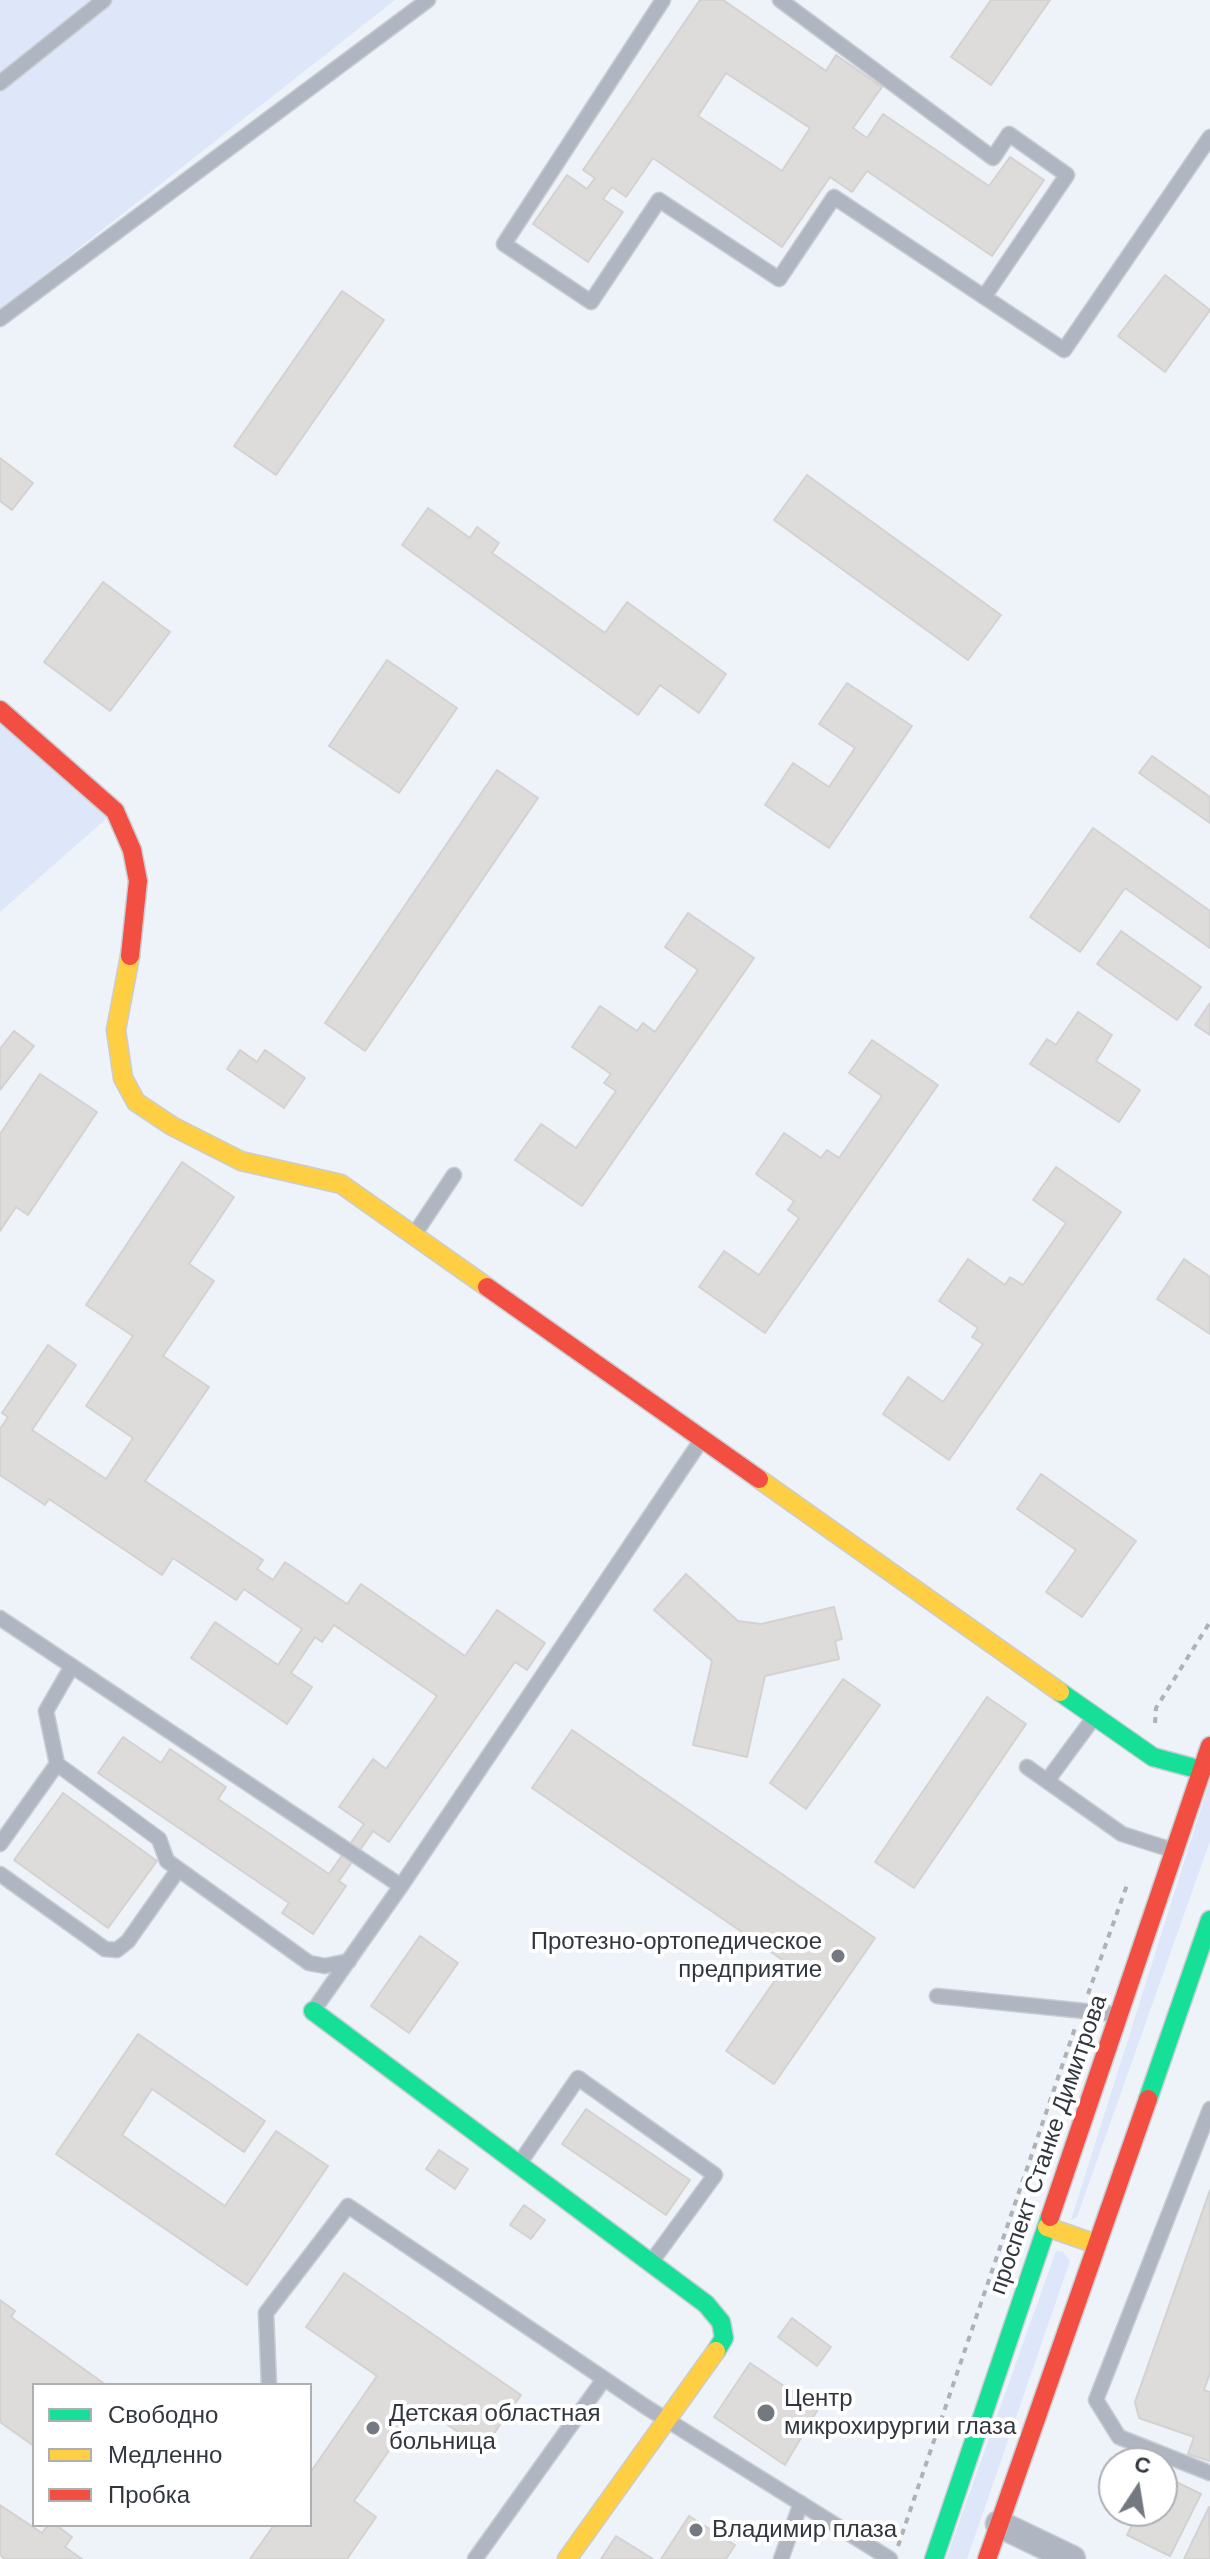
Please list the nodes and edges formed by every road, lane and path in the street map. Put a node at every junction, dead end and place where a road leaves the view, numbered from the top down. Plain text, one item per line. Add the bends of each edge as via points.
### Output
1 (104, 0) edge
2 (428, 0) edge
3 (663, 0) edge
4 (780, 0) edge
5 (0, 83) edge
6 (1210, 137) edge
7 (984, 297) junction
8 (0, 319) edge
9 (0, 710) edge
10 (454, 1175) dead end
11 (413, 1236) junction
12 (702, 1439) junction
13 (0, 1618) edge
14 (1210, 1622) edge
15 (72, 1666) junction
16 (1095, 1716) junction
17 (1210, 1746) edge
18 (1153, 1757) junction
19 (57, 1764) junction
20 (1027, 1767) dead end
21 (1201, 1770) junction
22 (1047, 1781) junction
23 (0, 1844) edge
24 (1174, 1850) junction
25 (178, 1870) junction
26 (0, 1874) edge
27 (1127, 1885) dead end
28 (401, 1886) junction
29 (1210, 1920) edge
30 (349, 1961) junction
31 (1202, 1967) edge
32 (937, 1996) dead end
33 (1082, 2010) junction
34 (313, 2011) joint
35 (1118, 2014) junction
36 (1210, 2109) edge
37 (519, 2164) junction
38 (1047, 2227) junction
39 (1096, 2244) junction
40 (651, 2263) junction
41 (604, 2379) junction
42 (269, 2383) edge
43 (668, 2420) junction
44 (1210, 2473) edge
45 (801, 2503) junction
46 (999, 2524) junction
47 (475, 2559) edge
48 (567, 2559) edge
49 (781, 2559) edge
50 (892, 2559) edge
51 (934, 2559) edge
52 (987, 2559) edge
53 (1072, 2559) edge

1 - 5 lane
2 - 8 lane
3 - 7 lane via 504,244 591,302 659,200 779,279 834,197
4 - 7 lane via 993,158 1009,134 1067,175
6 - 7 lane via 1064,350
9 - 11 street via 115,811 132,850 138,881 133,940 116,1030 123,1078 136,1102 241,1161 341,1184
10 - 11 lane
11 - 12 street
12 - 16 street
12 - 28 lane
13 - 15 lane
14 - 18 path via 1156,1708
15 - 19 lane via 46,1711
15 - 28 lane
16 - 18 street
16 - 22 lane
17 - 21 street, проспект Станке Димитрова
18 - 21 street
19 - 23 lane
19 - 25 lane via 159,1839 167,1861
20 - 22 lane
21 - 24 street, проспект Станке Димитрова
22 - 24 lane via 1122,1834
24 - 35 street, проспект Станке Димитрова
25 - 26 lane via 117,1950 105,1949
25 - 30 lane via 309,1963
27 - 33 path
28 - 30 lane
29 - 31 street
30 - 34 lane
31 - 39 street
32 - 33 lane
33 - 35 lane
33 - 50 path
34 - 37 street
35 - 38 street, проспект Станке Димитрова
36 - 44 lane via 1096,2400 1119,2437
37 - 40 street
37 - 40 lane via 578,2078 715,2175
38 - 39 street
38 - 51 street, проспект Станке Димитрова
39 - 46 street
40 - 43 street via 706,2304 721,2322 724,2338
41 - 42 lane via 348,2206 266,2313
41 - 43 lane
41 - 47 lane
43 - 45 lane
43 - 48 street
45 - 49 lane
45 - 50 lane
46 - 52 street
46 - 53 street

